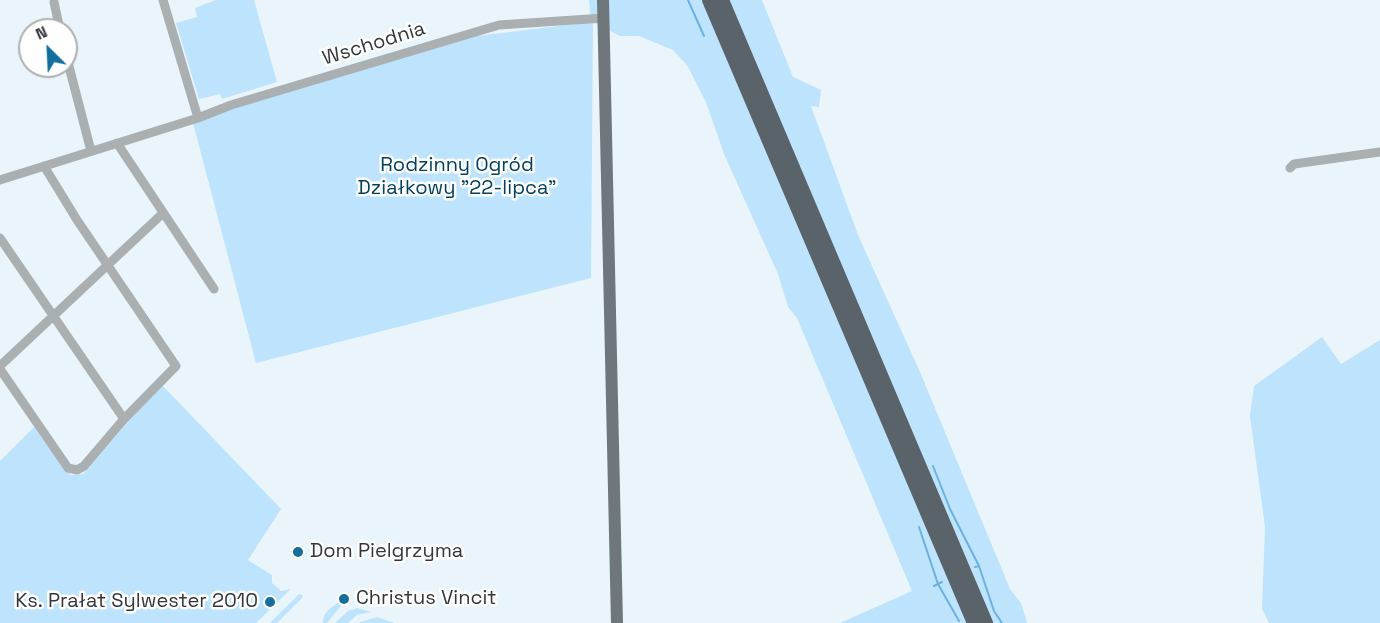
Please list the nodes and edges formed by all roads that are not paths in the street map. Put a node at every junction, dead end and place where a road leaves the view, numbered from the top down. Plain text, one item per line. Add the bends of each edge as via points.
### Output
1 (163, 0) edge
2 (603, 0) edge
3 (709, 0) edge
4 (722, 0) edge
5 (57, 1) edge
6 (59, 18) edge
7 (604, 18) junction
8 (72, 78) edge
9 (198, 118) junction
10 (117, 143) junction
11 (91, 151) junction
12 (1380, 152) edge
13 (44, 166) junction
14 (1290, 168) dead end
15 (0, 180) edge
16 (162, 214) junction
17 (0, 238) edge
18 (107, 264) junction
19 (214, 290) dead end
20 (54, 316) junction
21 (0, 368) edge
22 (124, 419) junction
23 (617, 623) edge
24 (974, 623) edge
25 (986, 623) edge

1 - 9 street
2 - 7 main road
3 - 24 highway
4 - 25 highway
5 - 6 street
7 - 9 street, Wschodnia via 490,28
7 - 23 main road
8 - 11 street
9 - 10 street, Wschodnia
10 - 11 street, Wschodnia
10 - 16 street
11 - 13 street, Wschodnia
12 - 14 street via 1294,164
13 - 15 street, Wschodnia
13 - 18 street
16 - 18 street
16 - 19 street
17 - 20 street
18 - 20 street
18 - 22 street via 176,366
20 - 21 street
20 - 22 street
21 - 22 street via 68,468 77,470 84,466

